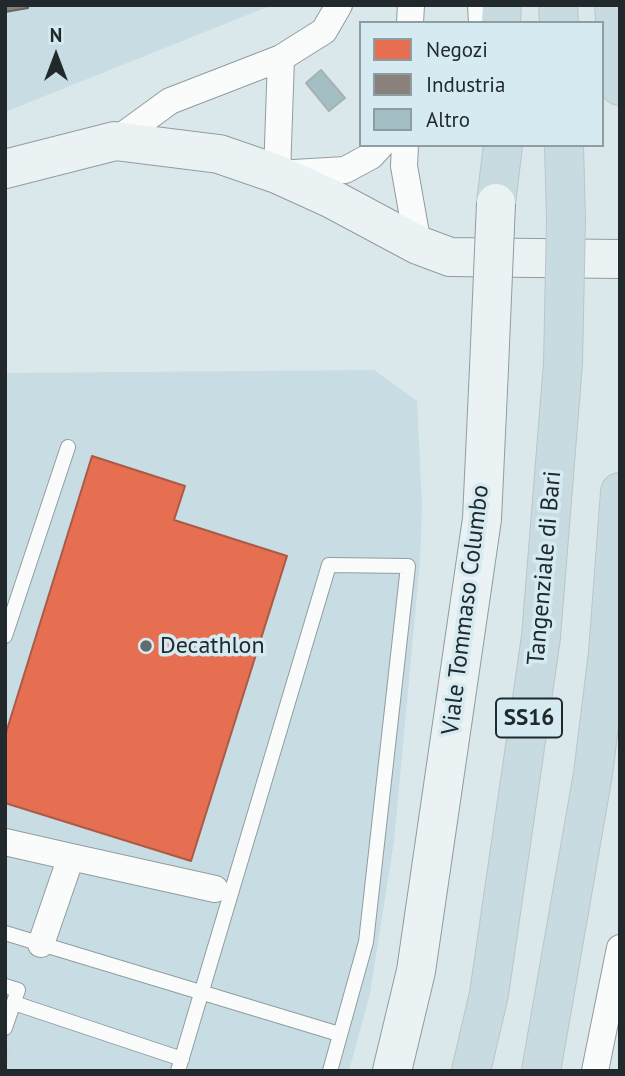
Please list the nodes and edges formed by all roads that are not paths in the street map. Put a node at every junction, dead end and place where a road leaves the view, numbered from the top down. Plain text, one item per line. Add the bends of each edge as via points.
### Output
1 (339, 5) edge
2 (614, 5) edge
3 (281, 58) junction
4 (620, 86) edge
5 (115, 141) junction
6 (379, 147) edge
7 (405, 147) edge
8 (488, 147) edge
9 (503, 147) edge
10 (564, 147) edge
11 (5, 169) edge
12 (276, 174) junction
13 (496, 203) junction
14 (418, 245) junction
15 (620, 259) edge
16 (68, 447) dead end
17 (620, 492) edge
18 (5, 636) edge
19 (5, 842) edge
20 (71, 857) junction
21 (215, 889) dead end
22 (5, 933) edge
23 (41, 944) junction
24 (620, 948) edge
25 (5, 986) edge
26 (201, 992) junction
27 (14, 1003) junction
28 (5, 1028) edge
29 (339, 1034) junction
30 (180, 1065) edge
31 (330, 1071) edge
32 (392, 1071) edge
33 (471, 1071) edge
34 (541, 1071) edge
35 (595, 1071) edge

1 - 3 street via 324,31
2 - 4 highway
3 - 5 street via 170,101
3 - 12 street
5 - 11 street
5 - 12 street via 219,154
6 - 12 street via 345,170
7 - 14 street
8 - 13 street, Viale Tommaso Columbo
9 - 13 highway
10 - 33 highway, Tangenziale di Bari / SS16, bridge via 563,363 541,637 489,994
12 - 14 street
13 - 32 street, Viale Tommaso Columbo, bridge via 482,519 416,971
14 - 15 street via 450,257
16 - 18 lane
17 - 34 highway, SS16 via 593,774
19 - 20 street
20 - 21 street
20 - 23 street
22 - 23 lane
23 - 26 lane
24 - 35 street
25 - 27 lane via 18,990
26 - 29 lane
26 - 29 lane via 329,565 408,566 366,942
26 - 30 lane
27 - 28 lane
27 - 30 lane
29 - 31 lane

